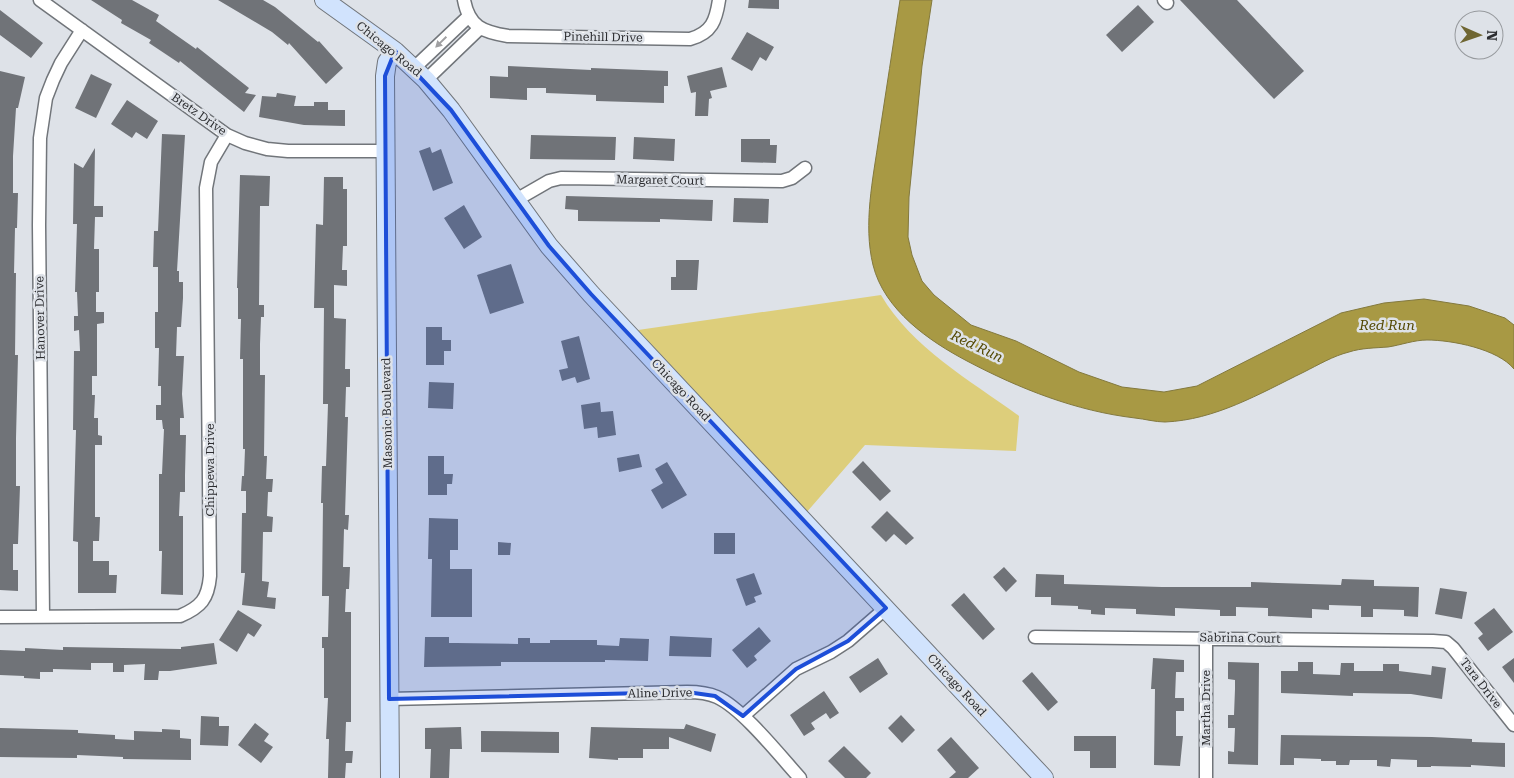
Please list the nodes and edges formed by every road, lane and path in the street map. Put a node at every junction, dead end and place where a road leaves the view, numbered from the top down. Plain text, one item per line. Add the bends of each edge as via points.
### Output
1 (40, 0) edge
2 (324, 0) edge
3 (464, 0) edge
4 (719, 0) edge
5 (469, 16) junction
6 (480, 28) junction
7 (82, 30) junction
8 (395, 52) junction
9 (420, 74) junction
10 (227, 135) junction
11 (384, 151) junction
12 (805, 168) dead end
13 (516, 200) junction
14 (886, 608) junction
15 (43, 616) junction
16 (0, 617) edge
17 (1035, 637) dead end
18 (1206, 638) junction
19 (1446, 642) joint
20 (389, 699) junction
21 (743, 716) junction
22 (1514, 725) edge
23 (390, 778) edge
24 (800, 778) edge
25 (1044, 778) edge
26 (1206, 778) edge

1 - 7 street, Bretz Drive
2 - 8 street, Chicago Road
3 - 5 street
4 - 6 street, Pinehill Drive via 709,29 690,39 508,36
5 - 6 street
5 -> 9 street
6 - 9 street
7 - 10 street, Bretz Drive
7 - 15 street, Hanover Drive via 53,80 46,98 40,138
8 - 9 street, Chicago Road
8 - 11 street, Masonic Boulevard via 387,62 384,76
9 - 13 street, Chicago Road via 451,110
10 - 11 street, Bretz Drive via 260,147 288,151
10 - 15 street, Chippewa Drive via 211,162 206,188 209,587 199,607 180,616
11 - 20 street, Masonic Boulevard
12 - 13 street, Margaret Court via 782,181 561,178 549,181
13 - 14 street, Chicago Road via 549,246 591,294
14 - 21 street via 831,652 796,669
14 - 25 street, Chicago Road
15 - 16 street, Chippewa Drive
17 - 18 street, Sabrina Court
18 - 19 street, Sabrina Court
18 - 26 street, Martha Drive
19 - 22 street, Tara Drive via 1460,655
20 - 21 street, Aline Drive via 687,692 715,696
20 - 23 street, Masonic Boulevard
21 - 24 street, Aline Drive

